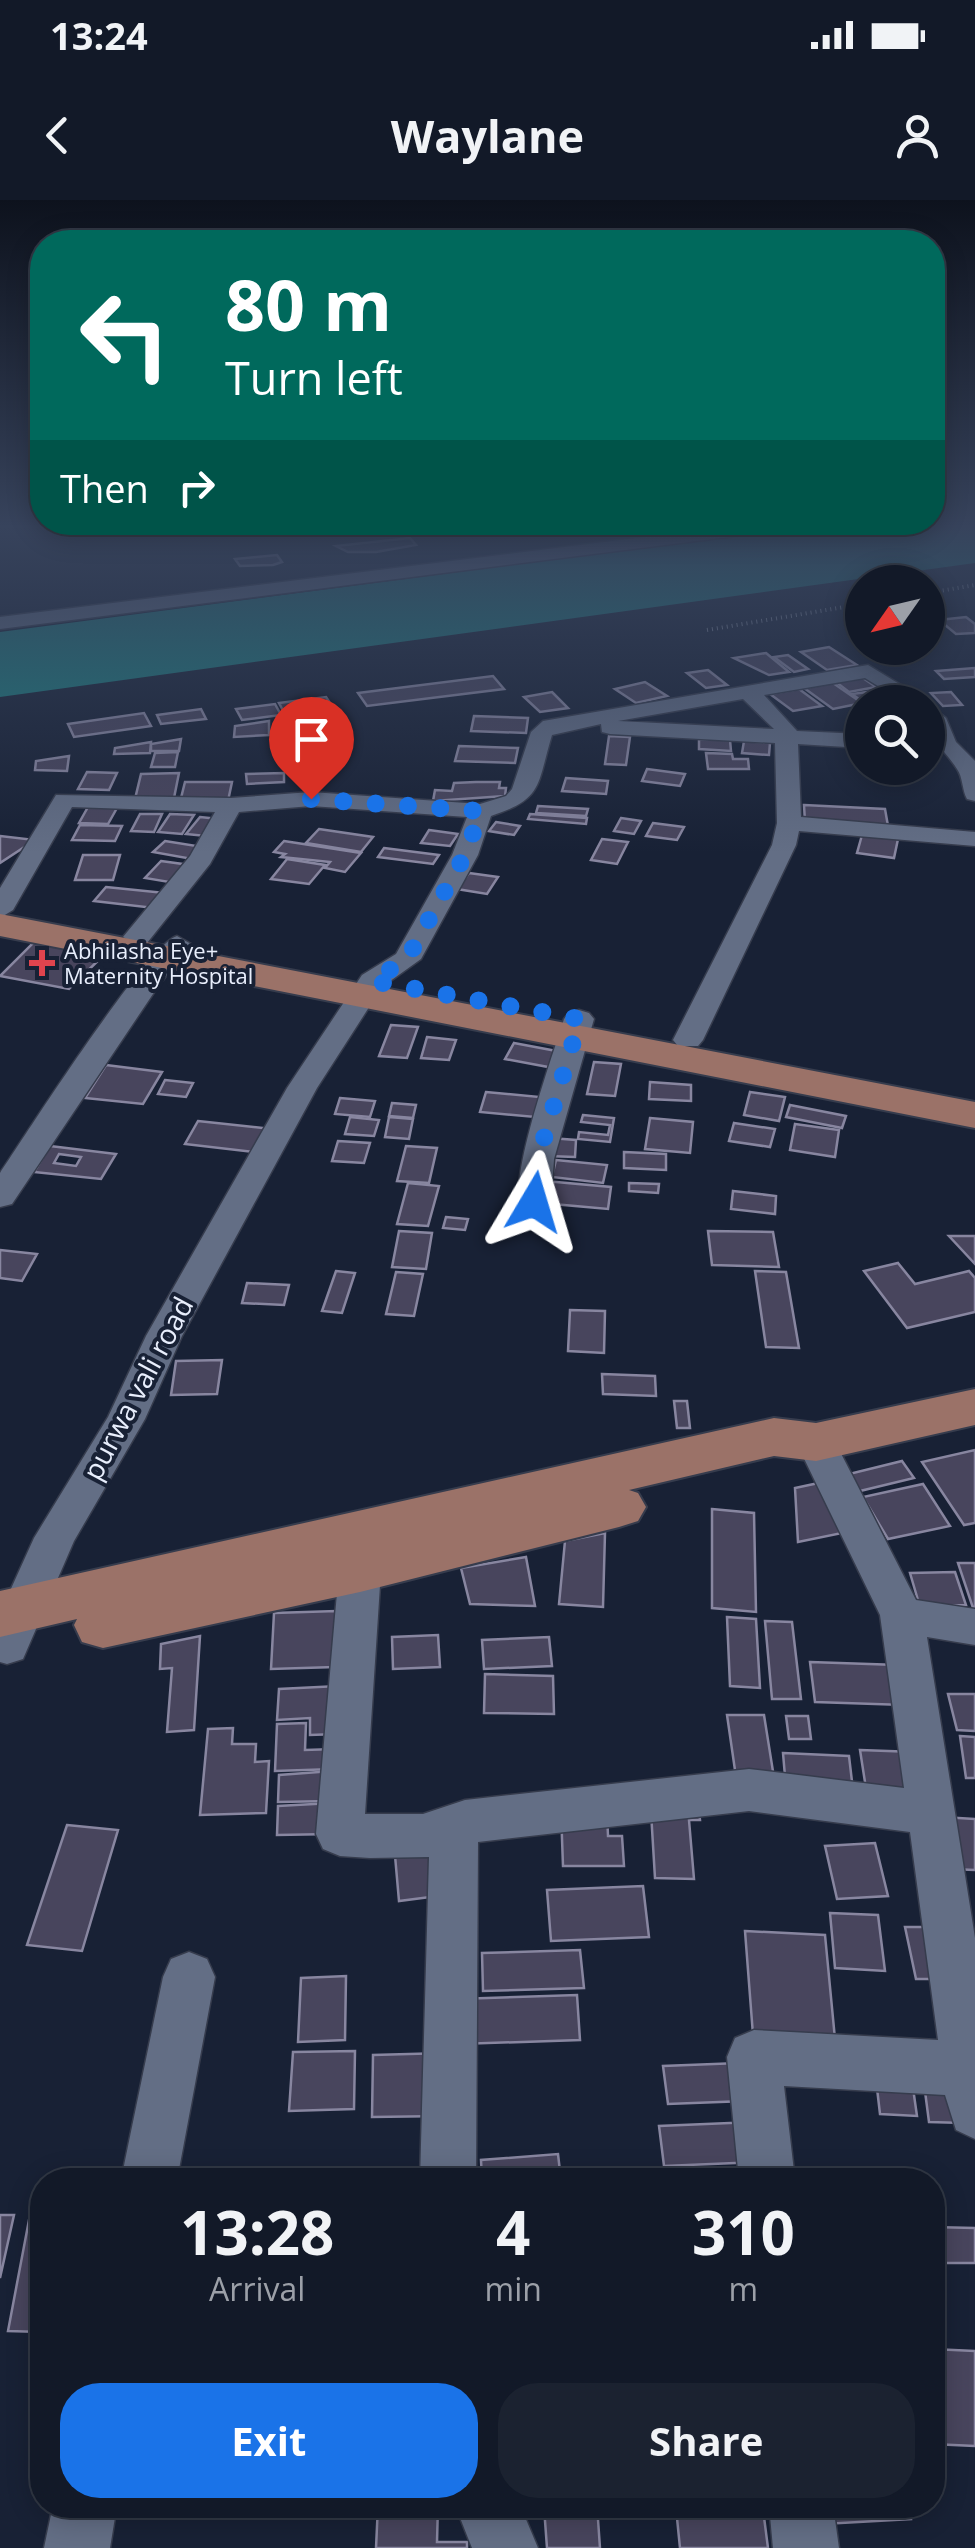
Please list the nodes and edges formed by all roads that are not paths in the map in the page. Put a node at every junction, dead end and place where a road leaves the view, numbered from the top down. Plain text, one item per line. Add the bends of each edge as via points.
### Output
1 (890, 685) edge
2 (746, 691) junction
3 (594, 721) junction
4 (788, 738) junction
5 (845, 740) edge
6 (945, 750) edge
7 (973, 770) edge
8 (975, 794) edge
9 (232, 805) junction
10 (481, 811) junction
11 (788, 822) junction
12 (975, 839) edge
13 (0, 910) edge
14 (0, 925) edge
15 (160, 946) junction
16 (368, 988) junction
17 (577, 1027) junction
18 (688, 1040) junction
19 (975, 1097) edge
20 (975, 1115) edge
21 (0, 1197) edge
22 (534, 1202) dead end
23 (975, 1406) edge
24 (816, 1442) junction
25 (360, 1570) junction
26 (902, 1615) junction
27 (975, 1626) edge
28 (8, 1629) edge
29 (930, 1813) junction
30 (454, 1832) junction
31 (189, 1977) dead end
32 (972, 2090) edge
33 (151, 2168) edge
34 (448, 2168) edge
35 (765, 2168) edge
36 (83, 2518) edge
37 (492, 2518) edge
38 (803, 2518) edge
39 (77, 2548) edge
40 (505, 2548) edge
41 (806, 2548) edge

1 - 2 street via 868,672
2 - 3 street
2 - 4 street
3 - 4 street via 638,730
3 - 10 street via 542,732 524,792
4 - 5 street
4 - 11 street
6 - 7 street
7 - 8 street
9 - 10 street via 311,799
9 - 13 street via 64,800
9 - 15 street
10 - 16 street via 465,855 407,959
11 - 12 street
11 - 18 street via 784,845
13 - 15 main road
14 - 15 main road
15 - 16 main road
15 - 21 street
16 - 17 main road
16 - 28 street, purwa vali road via 302,1088
17 - 18 main road
17 - 20 main road
17 - 22 street via 538,1158
18 - 19 main road
23 - 24 main road
24 - 25 main road via 779,1469
24 - 26 street
24 - 28 main road via 774,1437
25 - 28 main road
25 - 30 street via 340,1834
26 - 27 street
26 - 29 street
29 - 30 street via 749,1790 465,1822
29 - 32 street
30 - 34 street
31 - 33 street
32 - 35 street via 754,2057
36 - 39 street
37 - 40 street
38 - 41 street

